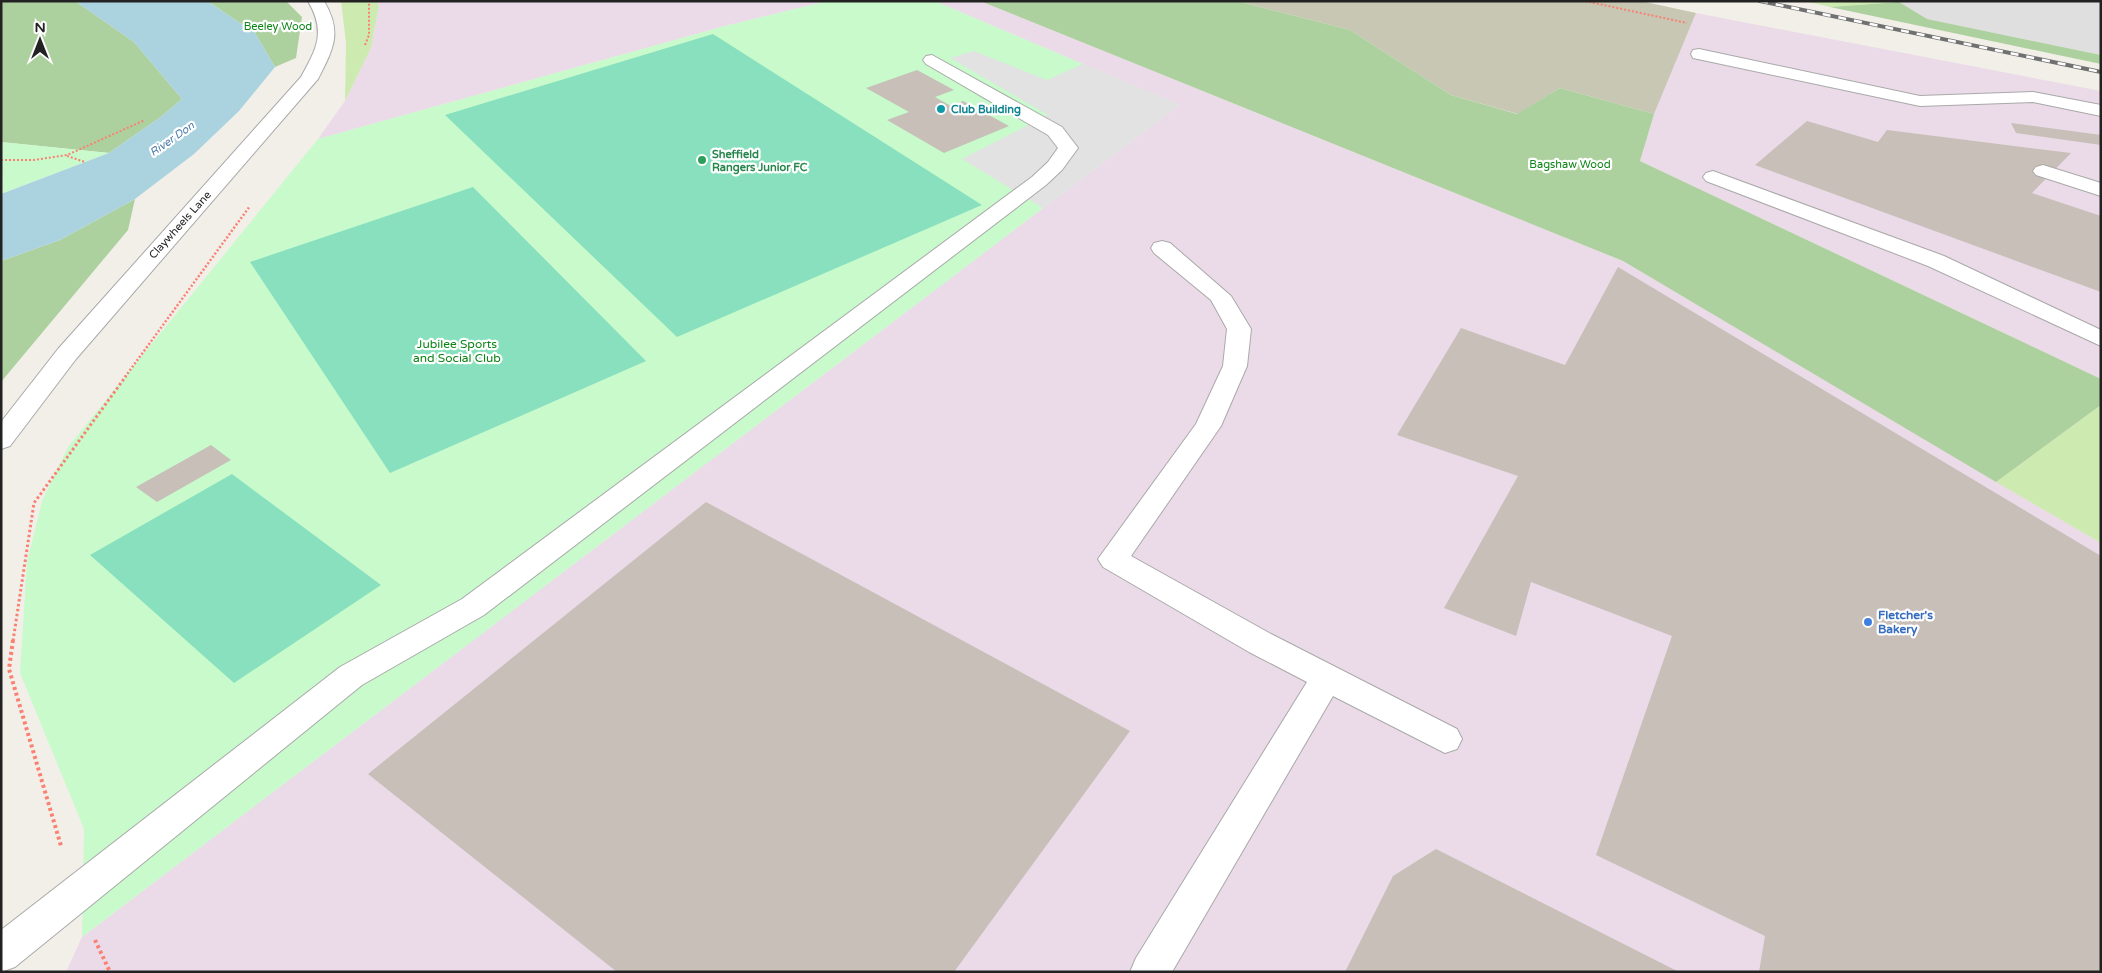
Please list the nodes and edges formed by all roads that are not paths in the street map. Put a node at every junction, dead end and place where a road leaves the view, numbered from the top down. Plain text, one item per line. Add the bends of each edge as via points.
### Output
1 (316, 1) edge
2 (1699, 54) dead end
3 (932, 60) dead end
4 (2101, 111) edge
5 (2043, 171) dead end
6 (1713, 177) dead end
7 (2101, 190) edge
8 (1162, 248) dead end
9 (2101, 339) edge
10 (1, 440) edge
11 (1326, 677) junction
12 (1445, 739) dead end
13 (1, 954) edge
14 (1150, 972) edge

1 - 10 street, Claywheels Lane via 326,15 328,42 309,78 67,354
2 - 4 street via 1920,101 2032,97
3 - 13 street via 1055,131 1068,148 1055,166 472,607 351,676
5 - 7 street
6 - 9 street via 1936,261
8 - 11 street via 1220,296 1238,330 1235,366 1208,426 1113,559
11 - 12 street
11 - 14 street

